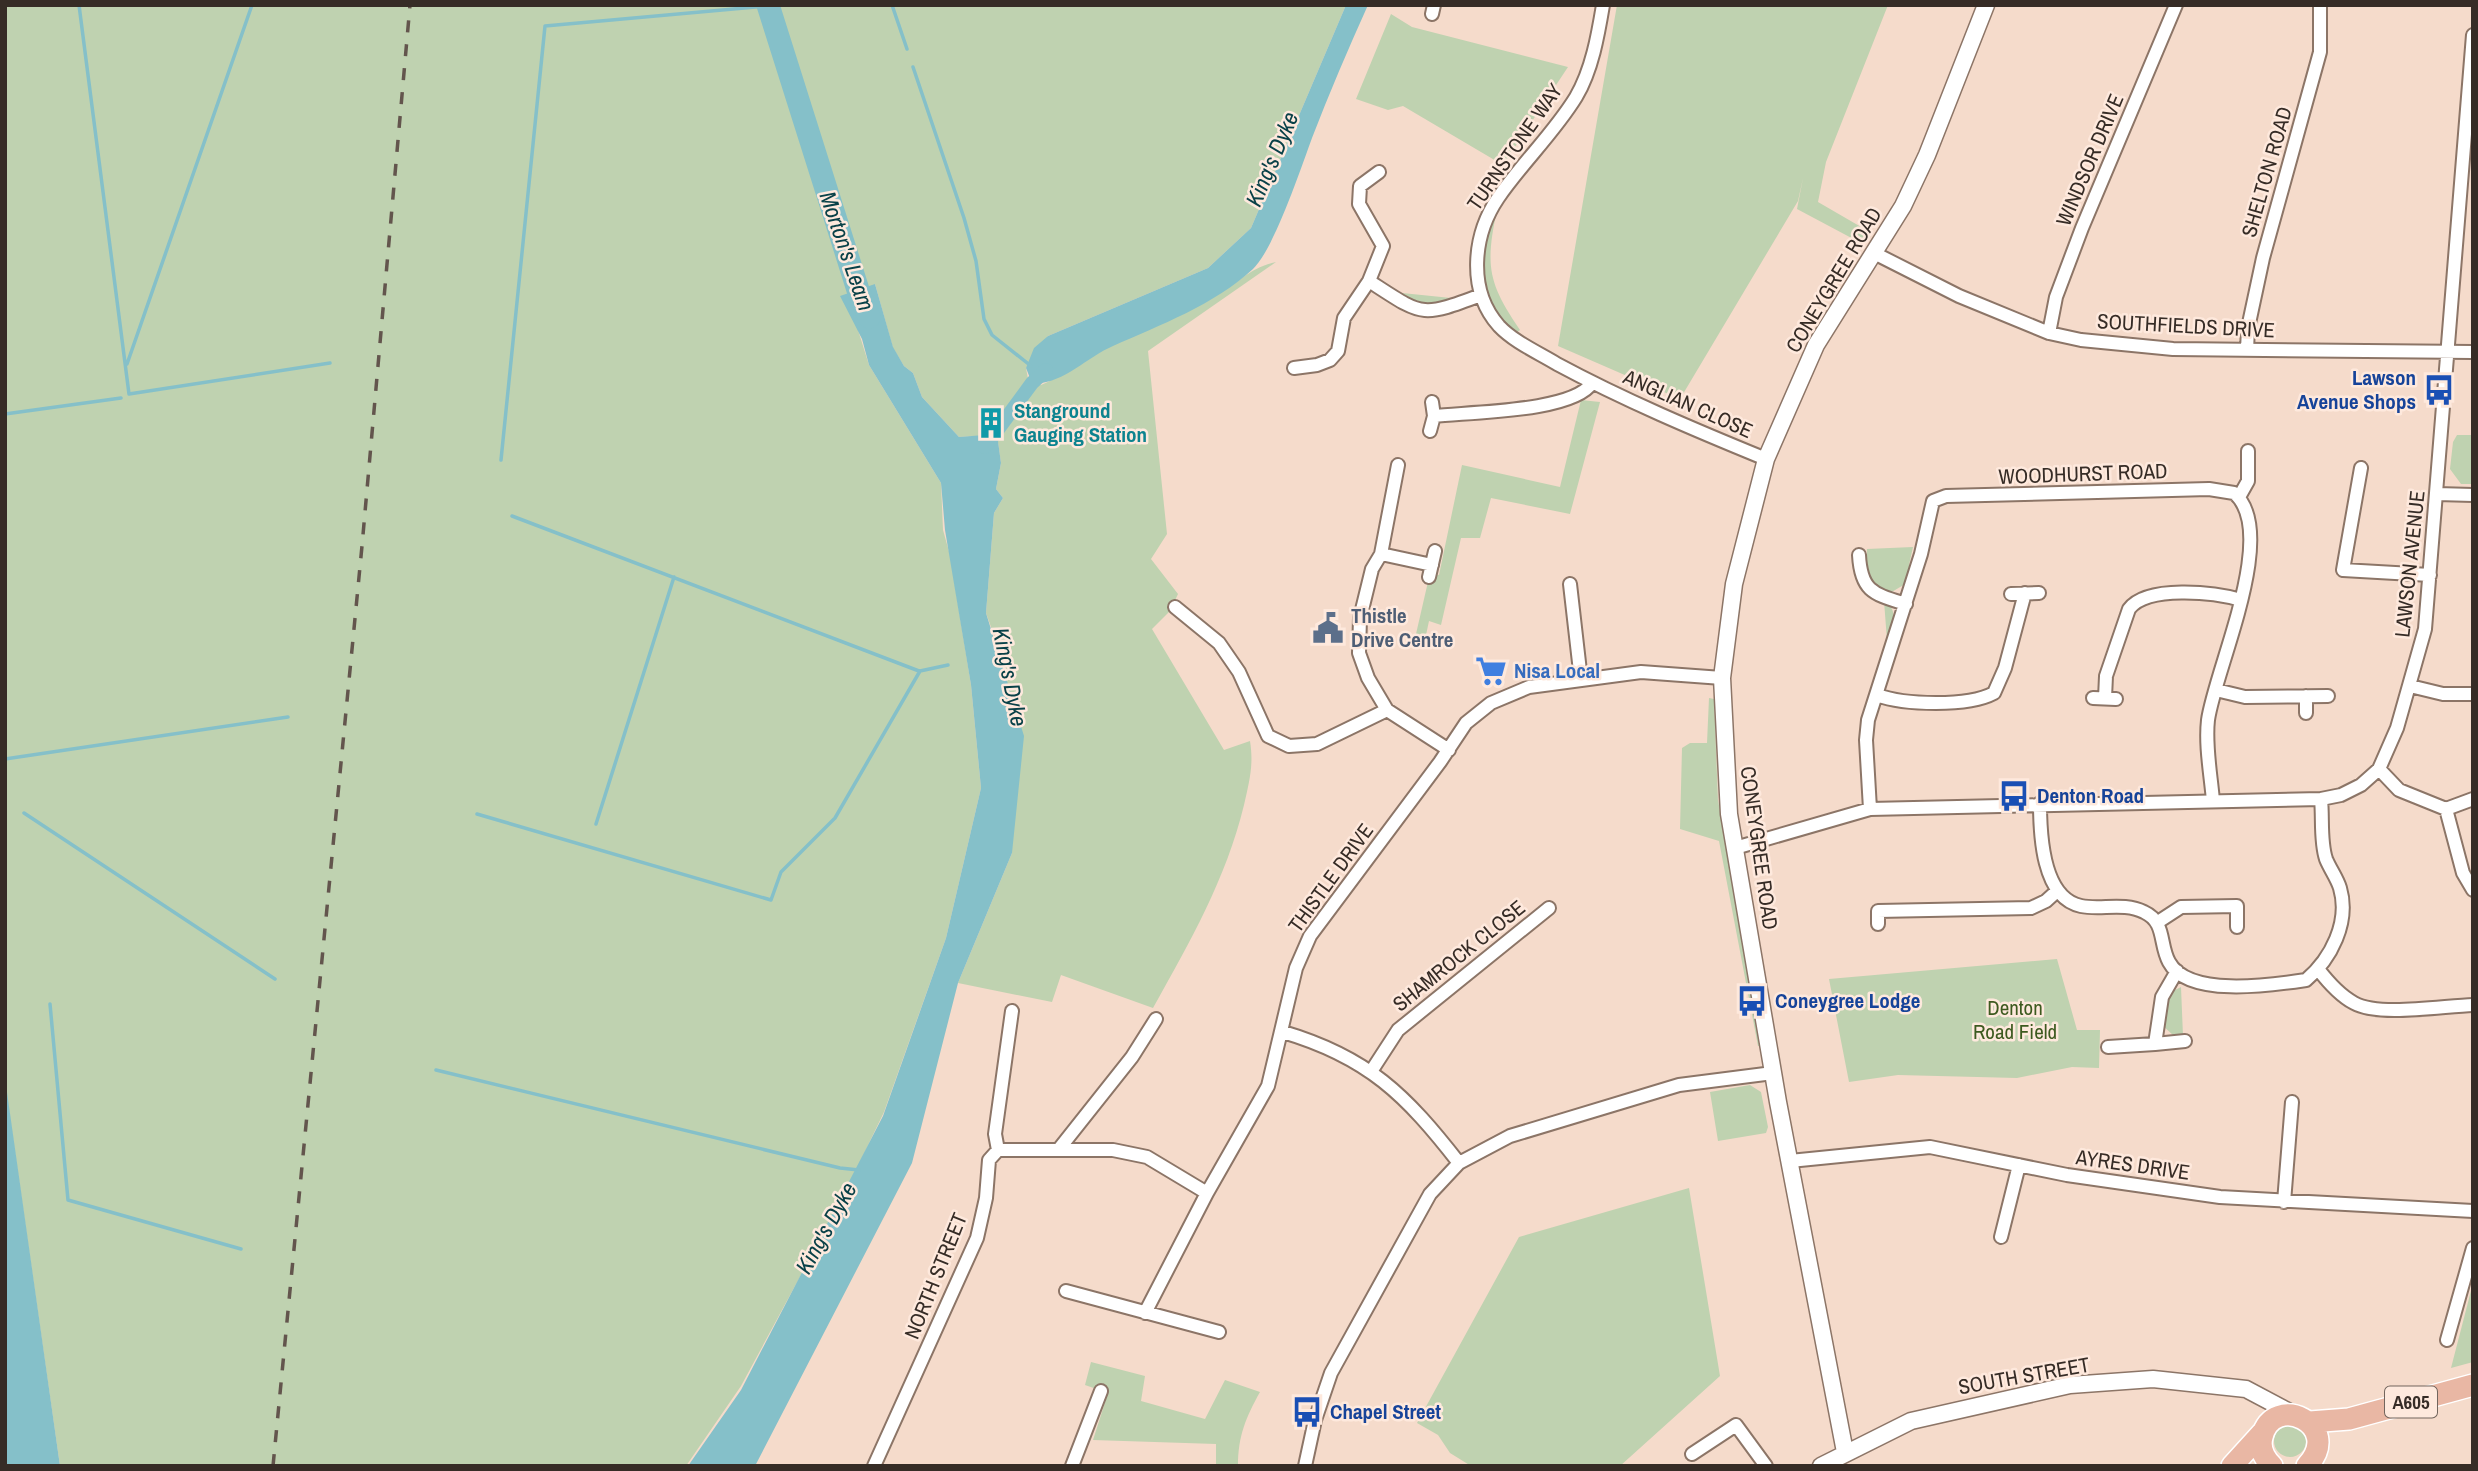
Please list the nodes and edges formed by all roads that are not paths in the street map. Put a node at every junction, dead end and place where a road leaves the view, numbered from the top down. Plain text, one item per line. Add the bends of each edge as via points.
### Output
1 (1603, 5) edge
2 (1986, 5) edge
3 (2176, 5) edge
4 (2320, 5) edge
5 (2473, 35) edge
6 (1379, 172) dead end
7 (1874, 253) junction
8 (1369, 281) junction
9 (1481, 295) junction
10 (2049, 333) junction
11 (2248, 350) junction
12 (2473, 352) edge
13 (2449, 353) junction
14 (1294, 368) dead end
15 (1592, 383) junction
16 (1432, 402) dead end
17 (1434, 416) junction
18 (1430, 431) dead end
19 (2248, 451) dead end
20 (1766, 459) junction
21 (1398, 466) dead end
22 (2361, 468) dead end
23 (2437, 494) junction
24 (2473, 495) edge
25 (2239, 497) junction
26 (1435, 551) dead end
27 (1381, 554) junction
28 (1859, 555) dead end
29 (2430, 576) junction
30 (1570, 584) dead end
31 (2011, 594) dead end
32 (2241, 600) junction
33 (1906, 604) junction
34 (1175, 607) dead end
35 (1722, 678) junction
36 (1581, 680) junction
37 (2410, 686) junction
38 (2217, 690) junction
39 (2473, 694) edge
40 (1877, 695) junction
41 (2306, 696) junction
42 (2328, 696) dead end
43 (2105, 698) dead end
44 (1387, 710) junction
45 (2306, 713) dead end
46 (1449, 750) junction
47 (2379, 769) junction
48 (2321, 799) junction
49 (2473, 799) edge
50 (2213, 801) junction
51 (2040, 803) junction
52 (1870, 809) junction
53 (2446, 809) junction
54 (1735, 848) junction
55 (2473, 890) edge
56 (2057, 891) junction
57 (1549, 908) dead end
58 (2158, 922) junction
59 (1878, 924) dead end
60 (2237, 928) dead end
61 (2318, 969) junction
62 (2177, 971) junction
63 (2473, 1005) edge
64 (1012, 1011) dead end
65 (1156, 1019) dead end
66 (1283, 1032) junction
67 (2185, 1041) dead end
68 (2155, 1044) junction
69 (2108, 1047) dead end
70 (1372, 1070) junction
71 (1773, 1073) junction
72 (2292, 1102) dead end
73 (1059, 1149) junction
74 (998, 1150) junction
75 (1790, 1161) junction
76 (1459, 1163) junction
77 (2019, 1165) junction
78 (1207, 1193) junction
79 (2284, 1202) junction
80 (2473, 1211) edge
81 (2001, 1237) dead end
82 (2473, 1248) edge
83 (1066, 1291) dead end
84 (1145, 1312) junction
85 (1219, 1332) dead end
86 (2447, 1340) dead end
87 (2473, 1385) edge
88 (2246, 1389) junction
89 (1101, 1391) dead end
90 (2302, 1419) junction
91 (2349, 1419) junction
92 (2263, 1431) junction
93 (1845, 1452) junction
94 (1692, 1454) dead end
95 (2312, 1462) edge
96 (874, 1466) edge
97 (1072, 1466) edge
98 (1305, 1466) edge
99 (1766, 1466) edge
100 (1821, 1466) edge
101 (2232, 1466) edge
102 (2272, 1466) edge

1 - 9 street, TURNSTONE WAY via 1597,40 1578,94 1482,223 1476,261
2 - 7 street, CONEYGREE ROAD via 1927,155
3 - 10 street, WINDSOR DRIVE via 2082,229 2056,298
4 - 11 street, SHELTON ROAD via 2320,51 2263,258 2248,328
5 - 13 street, LAWSON AVENUE
6 - 8 street via 1360,186 1359,204 1382,246
7 - 10 street, SOUTHFIELDS DRIVE via 1959,296
7 - 20 street, CONEYGREE ROAD via 1816,345
8 - 9 street via 1422,312
8 - 14 street via 1344,318 1338,351 1317,365
9 - 15 street, TURNSTONE WAY via 1500,327
10 - 11 street, SOUTHFIELDS DRIVE via 2120,346
11 - 13 street, SOUTHFIELDS DRIVE
12 - 13 street, SOUTHFIELDS DRIVE
13 - 23 street, LAWSON AVENUE
15 - 17 street, ANGLIAN CLOSE via 1587,391 1556,403
15 - 20 street, ANGLIAN CLOSE
16 - 17 street
17 - 18 street
19 - 25 street via 2248,481
20 - 35 street, CONEYGREE ROAD via 1734,584
21 - 27 street
22 - 29 street via 2343,570
23 - 24 street
23 - 29 street, LAWSON AVENUE
25 - 32 street via 2248,514 2248,573
25 - 33 street, WOODHURST ROAD via 2209,489 1946,496 1933,501
26 - 27 street via 1430,571
27 - 44 street via 1371,569 1360,618 1359,653
28 - 33 street via 1868,589
29 - 37 street, LAWSON AVENUE via 2425,629
30 - 36 street
31 - 40 street via 2032,593 1994,693 1977,700 1944,702
32 - 38 street
32 - 43 street via 2219,594 2162,594 2135,601 2106,676
33 - 40 street, WOODHURST ROAD
34 - 44 street via 1219,643 1268,736 1289,746 1317,744
35 - 36 street, THISTLE DRIVE via 1641,671
35 - 54 street, CONEYGREE ROAD via 1726,778
36 - 46 street, THISTLE DRIVE via 1529,687 1491,703 1465,723
37 - 39 street via 2443,694
37 - 47 street, LAWSON AVENUE
38 - 41 street via 2245,697
38 - 50 street via 2208,721
40 - 52 street, WOODHURST ROAD via 1866,740
41 - 42 street
41 - 45 street
44 - 46 street
46 - 66 street, THISTLE DRIVE via 1310,936 1296,968
47 - 48 street, LAWSON AVENUE via 2351,790
47 - 53 street via 2399,790
48 - 50 street, LAWSON AVENUE
48 - 61 street via 2325,850 2341,889 2343,910 2338,933
49 - 53 street
50 - 51 street, LAWSON AVENUE
51 - 52 street, LAWSON AVENUE
51 - 56 street via 2044,850
52 - 54 street, LAWSON AVENUE
53 - 55 street via 2459,862
54 - 71 street, CONEYGREE ROAD
56 - 58 street via 2081,906 2131,908
56 - 59 street via 2031,908 1878,911
57 - 70 street, SHAMROCK CLOSE via 1398,1030
58 - 60 street via 2181,907 2236,906
58 - 62 street via 2168,962
61 - 62 street via 2306,980 2211,986 2194,983
61 - 63 street via 2344,996 2374,1009
62 - 68 street via 2162,998
64 - 74 street, NORTH STREET via 995,1134
65 - 73 street
66 - 70 street
66 - 78 street, THISTLE DRIVE via 1268,1086
67 - 68 street
68 - 69 street
70 - 76 street via 1420,1113
71 - 75 street, CONEYGREE ROAD
71 - 76 street via 1679,1085 1510,1136
72 - 79 street
73 - 74 street
73 - 78 street via 1113,1150 1147,1157
74 - 96 street, NORTH STREET via 989,1160 977,1238
75 - 77 street, AYRES DRIVE via 1920,1147
75 - 93 street, CONEYGREE ROAD
76 - 98 street via 1430,1194 1331,1373
77 - 79 street, AYRES DRIVE via 2126,1185
77 - 81 street
78 - 84 street, THISTLE DRIVE
79 - 80 street, AYRES DRIVE
82 - 86 street
83 - 84 street
84 - 85 street
87 - 91 main road, A605
88 - 90 street, SOUTH STREET
88 - 92 street via 2266,1404
88 - 93 street, SOUTH STREET via 2153,1379 2070,1385 1911,1422
89 - 97 street
90 - 91 main road, A605
90 - 92 main road, A605 via 2277,1417
90 - 95 main road via 2318,1438
91 - 95 main road
92 - 101 main road, A605
92 - 102 main road via 2262,1452
93 - 100 street, SOUTH STREET
94 - 99 street via 1736,1425

